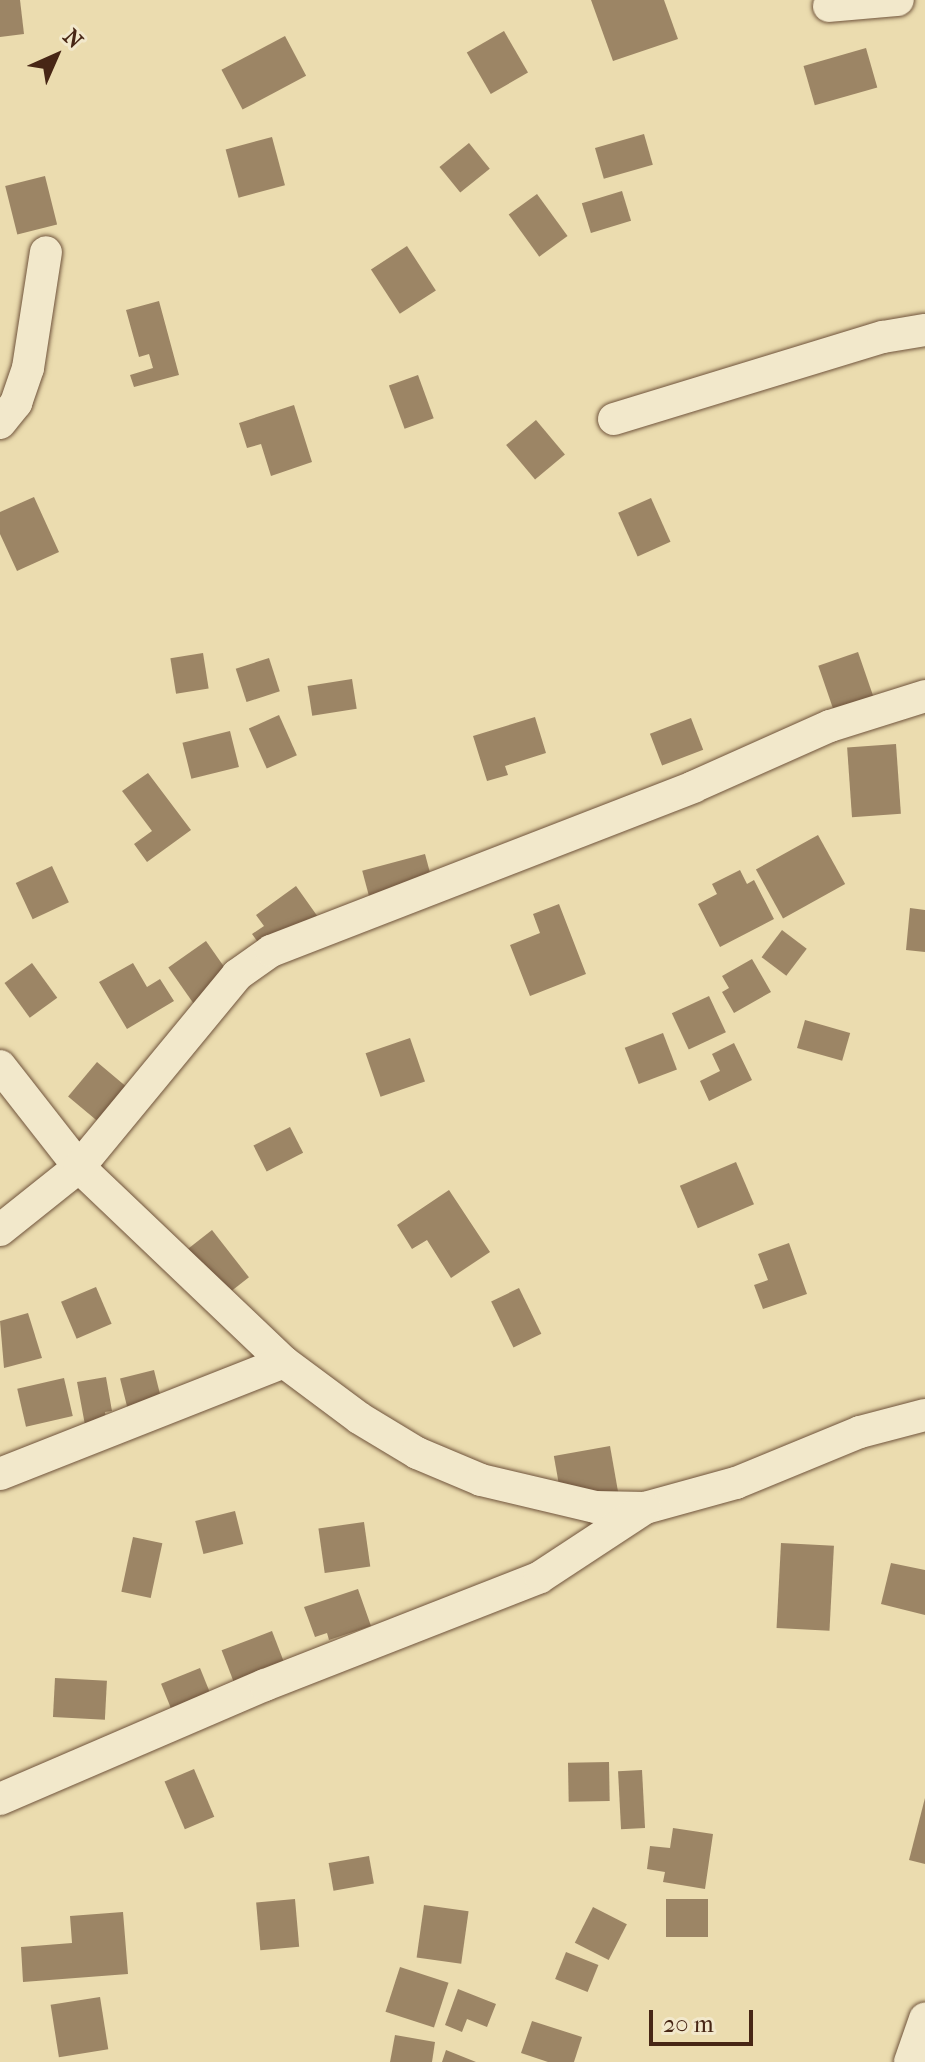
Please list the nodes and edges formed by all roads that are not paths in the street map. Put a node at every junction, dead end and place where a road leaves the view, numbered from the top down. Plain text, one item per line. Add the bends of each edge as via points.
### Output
1 (898, 0) edge
2 (829, 6) dead end
3 (46, 252) dead end
4 (925, 330) edge
5 (614, 419) dead end
6 (0, 423) edge
7 (925, 696) edge
8 (0, 1066) edge
9 (79, 1167) junction
10 (0, 1230) edge
11 (284, 1362) junction
12 (925, 1415) edge
13 (0, 1474) edge
14 (645, 1508) junction
15 (0, 1799) edge
16 (925, 2019) edge
17 (910, 2062) edge

1 - 2 street
3 - 6 street via 28,368 16,403
4 - 5 street via 883,337
7 - 9 street via 830,726 693,787 271,951 237,975
8 - 9 street
9 - 10 street
9 - 11 street
11 - 13 street
11 - 14 street via 417,1453 481,1480 595,1507
12 - 14 street via 860,1432 736,1483
14 - 15 street via 540,1577 265,1685
16 - 17 street

